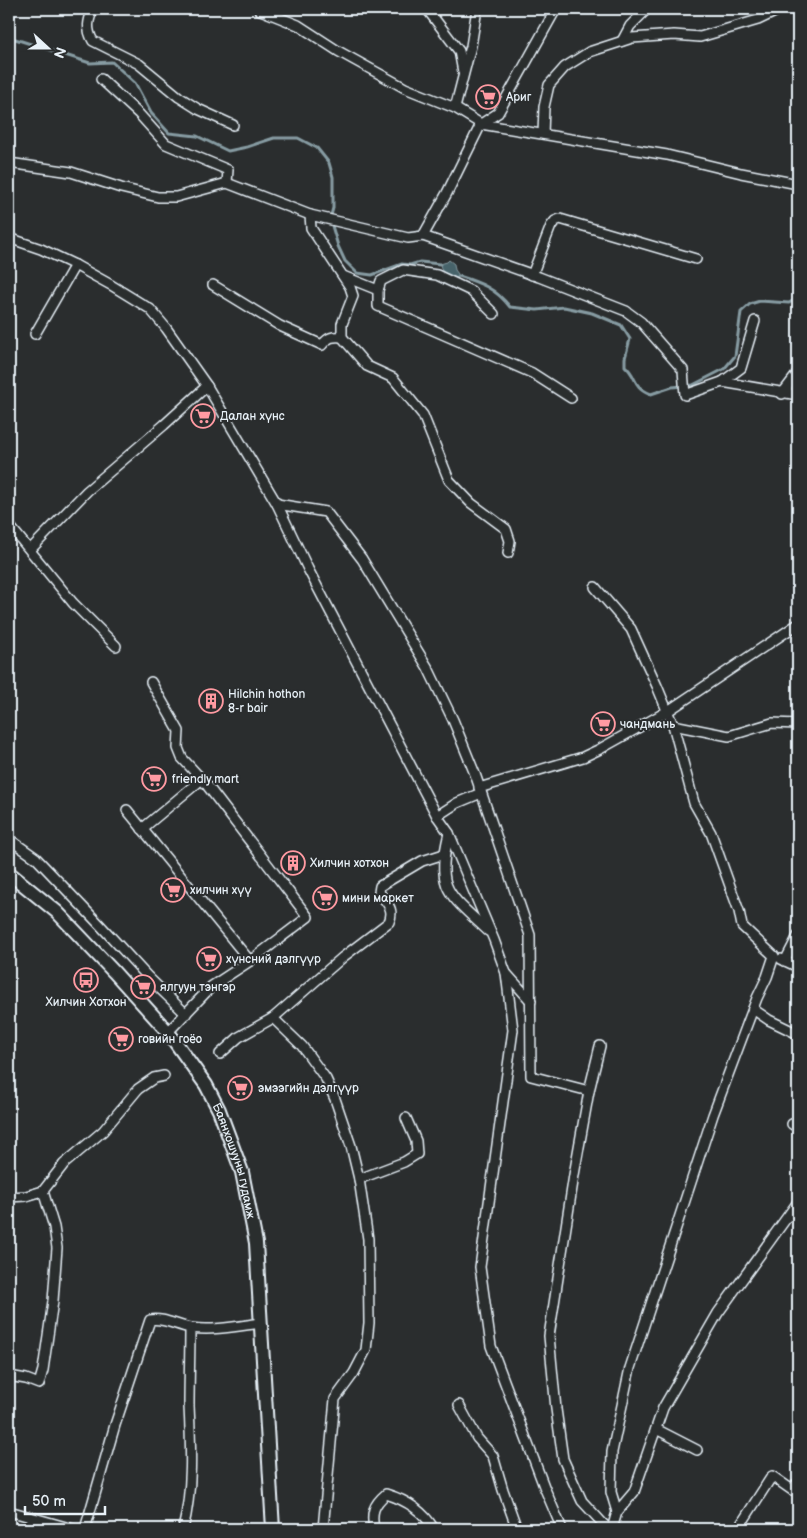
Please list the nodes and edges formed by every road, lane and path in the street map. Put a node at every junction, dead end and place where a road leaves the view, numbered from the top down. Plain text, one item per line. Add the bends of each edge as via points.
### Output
1 (93, 9) edge
2 (258, 9) edge
3 (427, 9) edge
4 (477, 9) edge
5 (556, 9) edge
6 (647, 9) edge
7 (781, 9) edge
8 (622, 41) junction
9 (464, 74) junction
10 (101, 79) dead end
11 (454, 108) junction
12 (481, 124) junction
13 (233, 125) dead end
14 (544, 134) junction
15 (9, 163) edge
16 (226, 183) junction
17 (798, 184) edge
18 (310, 215) junction
19 (423, 236) junction
20 (9, 238) edge
21 (696, 259) dead end
22 (75, 265) junction
23 (532, 275) junction
24 (342, 276) junction
25 (214, 285) dead end
26 (378, 290) junction
27 (494, 314) dead end
28 (755, 321) dead end
29 (35, 334) dead end
30 (342, 337) junction
31 (798, 372) edge
32 (722, 382) junction
33 (207, 386) junction
34 (782, 394) junction
35 (798, 395) edge
36 (571, 398) dead end
37 (277, 504) junction
38 (9, 525) edge
39 (30, 550) junction
40 (508, 553) dead end
41 (595, 587) dead end
42 (798, 624) edge
43 (116, 646) dead end
44 (151, 682) dead end
45 (668, 711) junction
46 (798, 724) edge
47 (673, 725) junction
48 (202, 779) junction
49 (480, 791) junction
50 (127, 810) dead end
51 (437, 816) junction
52 (142, 829) junction
53 (449, 833) junction
54 (9, 839) edge
55 (444, 854) junction
56 (9, 873) edge
57 (492, 934) junction
58 (798, 936) edge
59 (774, 956) junction
60 (250, 961) junction
61 (785, 961) junction
62 (798, 967) edge
63 (506, 973) junction
64 (531, 1002) junction
65 (753, 1009) junction
66 (186, 1014) junction
67 (273, 1018) junction
68 (168, 1032) junction
69 (796, 1033) dead end
70 (600, 1046) dead end
71 (220, 1054) dead end
72 (164, 1076) dead end
73 (589, 1090) junction
74 (406, 1118) dead end
75 (359, 1179) junction
76 (43, 1191) junction
77 (9, 1197) edge
78 (798, 1202) edge
79 (261, 1323) junction
80 (190, 1328) junction
81 (9, 1376) edge
82 (459, 1405) dead end
83 (656, 1429) junction
84 (697, 1450) dead end
85 (798, 1482) edge
86 (9, 1511) edge
87 (617, 1512) junction
88 (73, 1529) edge
89 (85, 1529) edge
90 (183, 1529) edge
91 (273, 1529) edge
92 (323, 1529) edge
93 (374, 1529) edge
94 (434, 1529) edge
95 (517, 1529) edge
96 (562, 1529) edge
97 (610, 1529) edge
98 (738, 1529) edge

1 - 13 street via 88,22 93,41 139,64 179,98
2 - 11 street via 298,25 405,88
3 - 9 street via 459,51
4 - 9 street
5 - 12 street via 498,113
6 - 8 street via 630,26
7 - 8 street via 758,20 700,37 674,35
8 - 14 street via 588,52 555,77 547,92
9 - 11 street
10 - 16 street via 166,144 228,170
11 - 12 street
12 - 14 street
12 - 19 street
14 - 17 street via 667,155 741,174
15 - 16 street via 71,172 158,197 176,197
16 - 18 street
18 - 19 street via 408,238
18 - 24 street via 311,228
19 - 23 street
20 - 22 street
21 - 23 street via 560,219 551,226
22 - 29 street
22 - 33 street via 150,309
23 - 32 street via 626,311 641,322 684,370 685,394
24 - 26 street
24 - 30 street via 353,296 342,324
25 - 30 street via 280,326 322,345 333,336
26 - 27 street via 381,282 404,270 437,275 471,291
26 - 36 street via 378,306 532,373
28 - 32 street via 741,368
30 - 40 street via 367,366 393,378 406,391 423,414 449,480 471,503 506,528 510,541
31 - 34 street
32 - 34 street
33 - 37 street
33 - 39 street via 86,491
34 - 35 street
37 - 49 street via 326,512 362,559 428,668 453,720
37 - 51 street
38 - 39 street
39 - 43 street via 73,602
41 - 45 street via 631,629
42 - 45 street
44 - 48 street via 179,731 178,748 182,758
45 - 47 street
45 - 49 street via 583,757
46 - 47 street via 772,724 729,736
47 - 59 street via 694,803 711,833 742,926
48 - 52 street
48 - 60 street via 308,917
49 - 51 street
49 - 64 street via 530,935
50 - 52 street
51 - 53 street
52 - 60 street
53 - 55 street
53 - 57 street
54 - 66 street via 36,858
55 - 57 street via 444,877 450,895
55 - 67 street via 422,861 380,886 379,892 391,909 389,922
56 - 68 main road, Баянхошууны гудамж via 57,912
57 - 63 street
58 - 61 street
59 - 61 street
59 - 65 street
60 - 66 street via 212,986
61 - 62 street
63 - 64 street
63 - 96 street via 513,1030 480,1267 491,1346
64 - 73 street via 531,1076
65 - 69 street
65 - 87 street via 713,1115 630,1368 612,1452 611,1492
66 - 68 street
67 - 71 street via 239,1037
67 - 75 street via 302,1046 326,1079 341,1113
68 - 79 main road, Баянхошууны гудамж via 215,1102 242,1172 256,1243
70 - 73 street
72 - 76 street via 154,1078 138,1089 103,1132 64,1164
73 - 97 street via 549,1336 563,1459 582,1501
74 - 75 street via 416,1141 417,1154
75 - 92 street via 368,1239 369,1323 366,1350 335,1399
76 - 77 street
76 - 81 street via 57,1248 43,1370 39,1384
78 - 83 street via 718,1313 663,1408
79 - 80 street via 217,1329
79 - 91 main road, Баянхошууны гудамж
80 - 89 street via 156,1318 150,1320
80 - 90 street via 192,1435
82 - 95 street via 477,1438 493,1456
83 - 84 street
83 - 87 street via 634,1492
85 - 98 street via 792,1490 772,1476
86 - 88 street
87 - 97 street
93 - 94 street via 372,1517 377,1502 386,1494 418,1510

